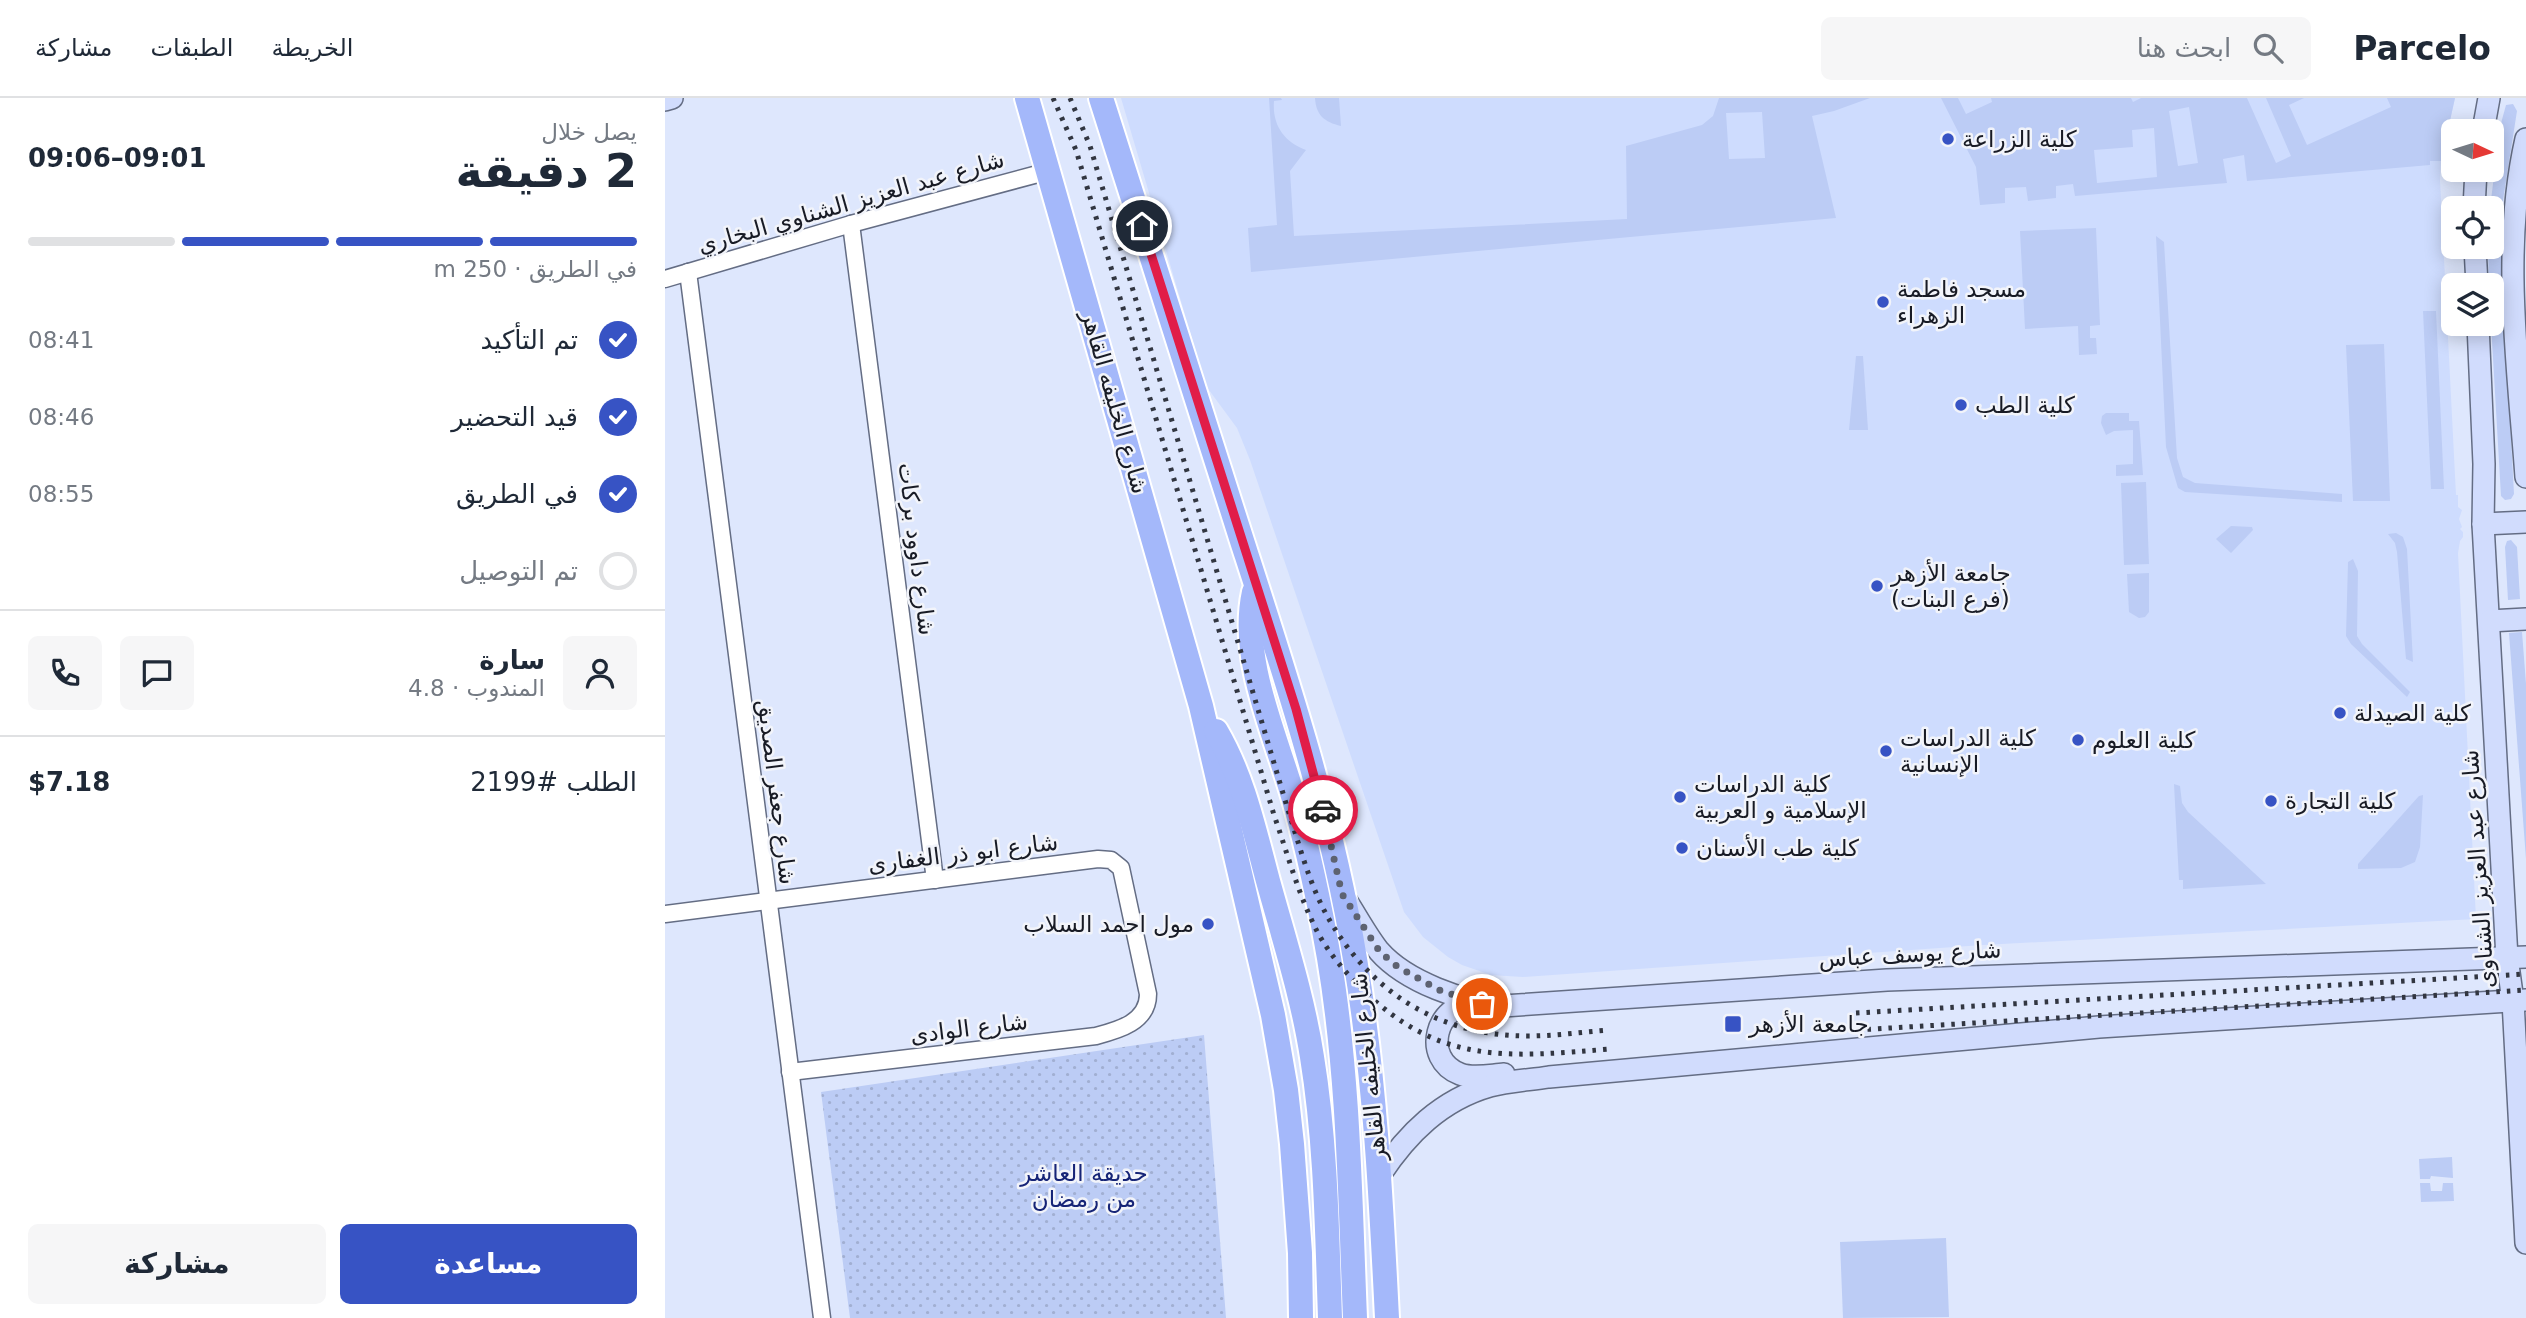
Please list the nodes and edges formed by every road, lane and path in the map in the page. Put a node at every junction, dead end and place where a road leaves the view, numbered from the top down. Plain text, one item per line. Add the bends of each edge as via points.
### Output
1 (672, 98) edge
2 (1027, 98) edge
3 (1101, 98) edge
4 (2489, 98) edge
5 (665, 100) edge
6 (2485, 119) edge
7 (2526, 139) edge
8 (1049, 171) junction
9 (851, 224) junction
10 (688, 272) junction
11 (665, 279) edge
12 (2479, 336) edge
13 (2526, 477) edge
14 (2526, 523) edge
15 (2483, 524) junction
16 (1256, 584) junction
17 (2526, 619) edge
18 (2489, 621) junction
19 (1201, 706) junction
20 (935, 880) junction
21 (1342, 894) junction
22 (768, 901) junction
23 (665, 914) edge
24 (2517, 958) edge
25 (2519, 1000) edge
26 (1482, 1004) junction
27 (1145, 1009) joint
28 (2520, 1049) edge
29 (790, 1072) junction
30 (1549, 1077) junction
31 (1380, 1175) junction
32 (2526, 1243) edge
33 (822, 1318) edge
34 (1301, 1318) edge
35 (1329, 1318) edge
36 (1355, 1318) edge
37 (1387, 1318) edge

1 - 5 main road
2 - 8 main road, شارع الخليفه القاهر
3 - 16 main road, شارع الخليفه القاهر
4 - 6 main road
7 - 13 main road via 2516,194 2513,291
8 - 9 street, شارع عبد العزيز الشناوي البخاري
8 - 19 main road, شارع الخليفه القاهر
9 - 10 street, شارع عبد العزيز الشناوي البخاري
9 - 20 street, شارع داوود بركات
10 - 11 street, شارع عبد العزيز الشناوي البخاري
10 - 22 street, شارع جعفر الصديق
12 - 15 main road, شارع عبد العزيز الشناوى
14 - 15 main road
15 - 18 main road, شارع عبد العزيز الشناوى
16 - 21 main road, شارع الخليفه القاهر via 1314,773
16 - 36 main road via 1250,623 1254,659 1307,853 1337,1013 1348,1137
17 - 18 main road
18 - 24 main road, شارع عبد العزيز الشناوى
19 - 34 main road via 1282,1066 1297,1198
19 - 35 main road via 1229,753 1242,788 1312,1056 1325,1189
20 - 22 street, شارع ابو ذر الغفارى
20 - 27 street, شارع ابو ذر الغفارى via 1098,859 1116,863 1123,873 1148,994
21 - 26 main road, شارع يوسف عباس via 1380,952 1398,967 1439,990
21 - 31 main road, شارع الخليفه القاهر via 1363,1014
22 - 23 street, شارع ابو ذر الغفارى
22 - 29 street, شارع جعفر الصديق
24 - 25 main road, شارع عبد العزيز الشناوى
24 - 26 main road, شارع يوسف عباس via 1887,980 1525,1005
25 - 28 main road, شارع عبد العزيز الشناوى
25 - 30 main road via 2098,1027
26 - 30 main road via 1457,1007 1443,1018 1437,1044 1447,1066 1468,1077 1525,1073
27 - 29 street, شارع الوادى via 1121,1029 1096,1036
28 - 32 main road, شارع عبد العزيز الشناوى
29 - 33 street, شارع جعفر الصديق
30 - 31 main road via 1491,1086 1456,1099 1425,1120 1399,1146
31 - 37 main road, شارع الخليفه القاهر

